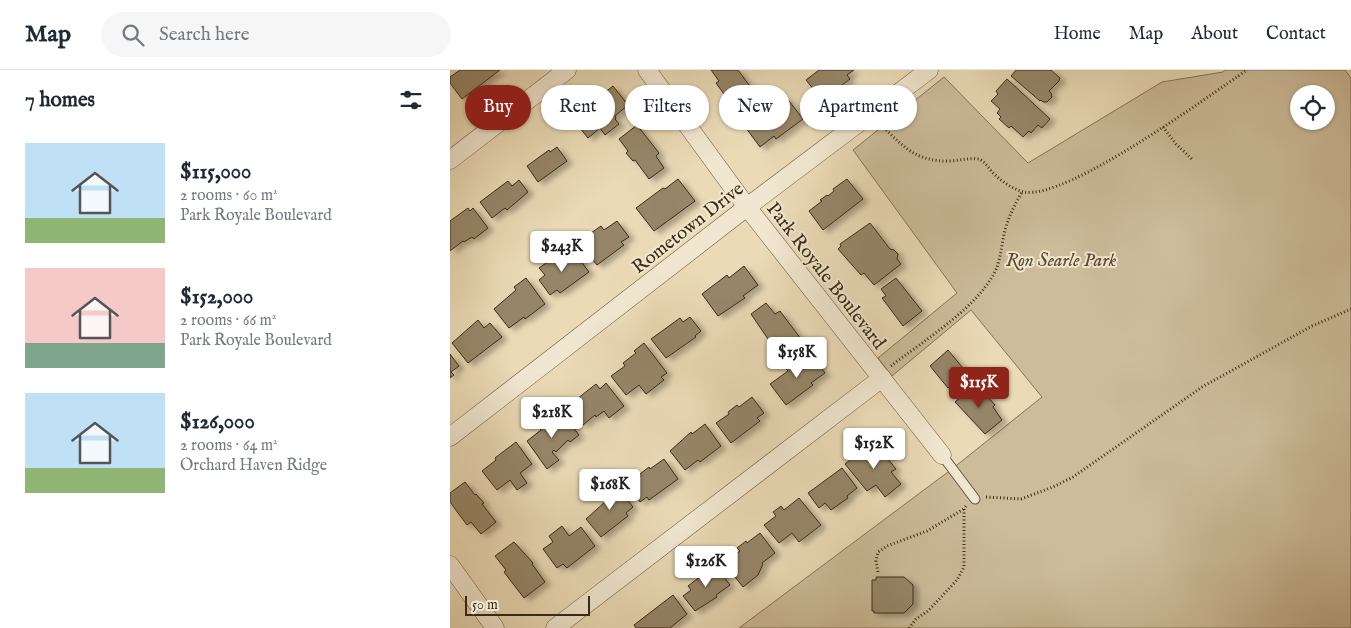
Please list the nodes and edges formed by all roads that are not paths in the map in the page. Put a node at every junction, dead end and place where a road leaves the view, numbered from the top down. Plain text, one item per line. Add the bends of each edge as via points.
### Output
1 (567, 70) edge
2 (647, 70) edge
3 (929, 70) edge
4 (450, 160) edge
5 (747, 207) junction
6 (882, 378) junction
7 (450, 437) edge
8 (942, 456) joint
9 (975, 498) road end
10 (450, 565) edge
11 (495, 628) edge
12 (555, 628) edge

1 - 4 street
2 - 5 street, Park Royale Boulevard
3 - 5 street, Rometown Drive
5 - 6 street, Park Royale Boulevard
5 - 7 street, Rometown Drive
6 - 8 street, Park Royale Boulevard
6 - 12 street
8 - 9 lane
10 - 11 street

